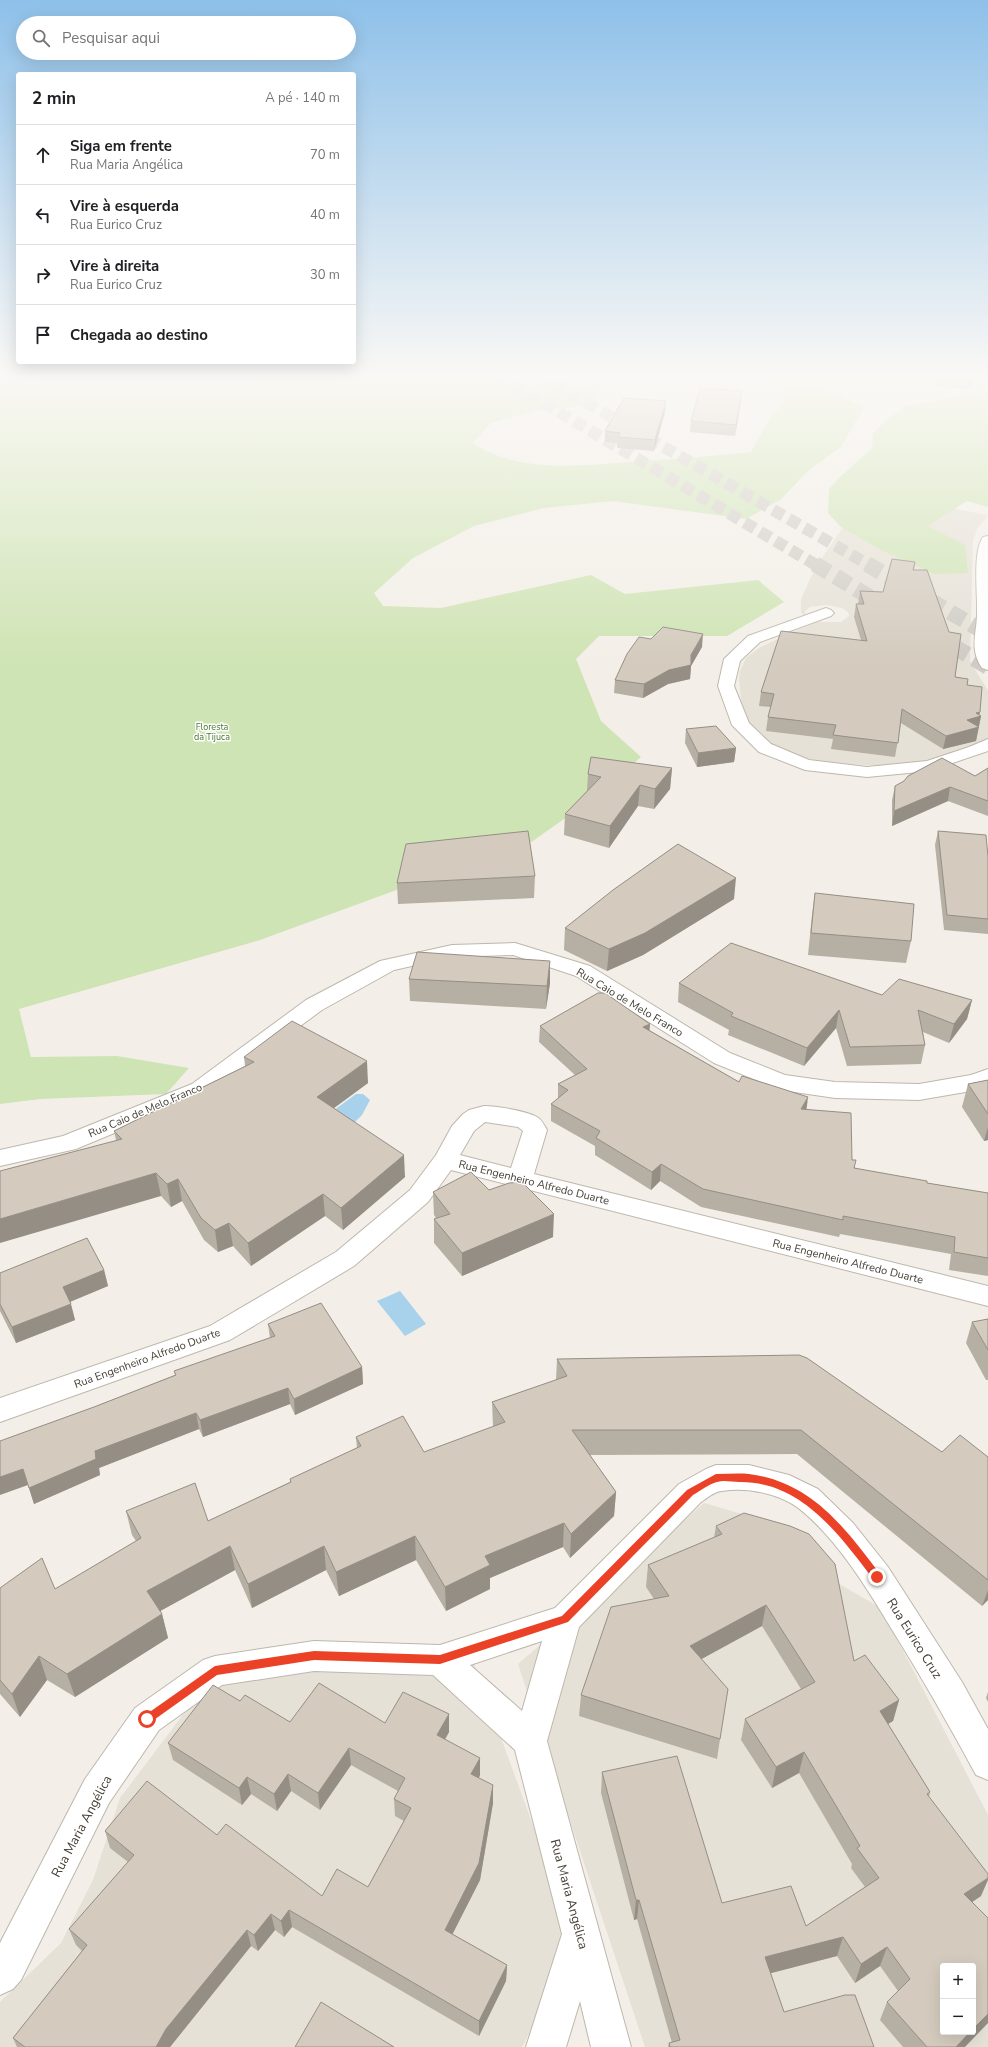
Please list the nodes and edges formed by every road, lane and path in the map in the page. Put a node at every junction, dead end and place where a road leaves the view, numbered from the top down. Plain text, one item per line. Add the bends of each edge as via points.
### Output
1 (988, 540) edge
2 (826, 614) dead end
3 (988, 665) edge
4 (988, 744) edge
5 (988, 1076) edge
6 (0, 1158) edge
7 (445, 1160) junction
8 (520, 1179) junction
9 (988, 1296) edge
10 (0, 1410) edge
11 (565, 1619) junction
12 (440, 1660) junction
13 (530, 1741) junction
14 (988, 1763) edge
15 (581, 1934) junction
16 (0, 1976) edge
17 (546, 2047) edge
18 (611, 2047) edge

1 - 3 street via 985,554 986,616 982,640 983,653
2 - 4 street via 754,639 732,659 726,686 741,725 765,748 805,765 867,772 929,766 975,751
5 - 6 street, Rua Caio de Melo Franco via 977,1082 918,1092 835,1090 781,1082 722,1058 582,971 515,950 452,951 387,965 314,1005 200,1089 68,1142
7 - 8 street, Rua Engenheiro Alfredo Duarte
7 - 8 street via 469,1121 476,1116 486,1114 526,1121 532,1124 535,1130
7 - 10 street, Rua Engenheiro Alfredo Duarte via 419,1196 345,1259 220,1333
8 - 9 street, Rua Engenheiro Alfredo Duarte
11 - 12 street, Rua Maria Angélica
11 - 13 street
11 - 14 street, Rua Eurico Cruz via 690,1492 716,1478 749,1478 779,1484 806,1498 842,1532 877,1577 950,1693
12 - 13 street
12 - 16 street, Rua Maria Angélica via 314,1656 215,1671 147,1719 97,1791 8,1967
13 - 15 street, Rua Maria Angélica
15 - 17 street
15 - 18 street, Rua Maria Angélica

